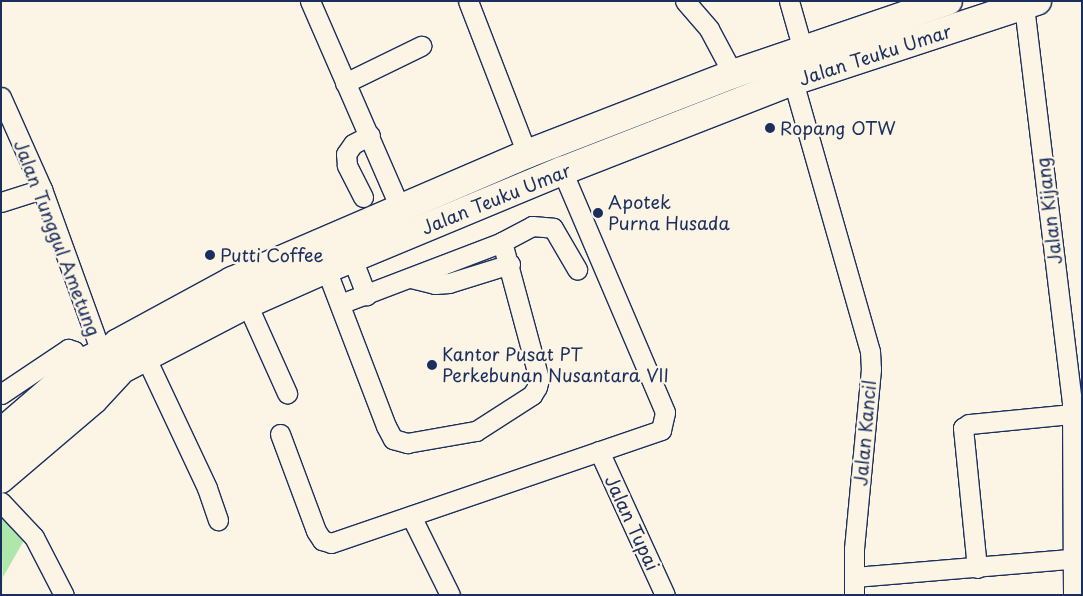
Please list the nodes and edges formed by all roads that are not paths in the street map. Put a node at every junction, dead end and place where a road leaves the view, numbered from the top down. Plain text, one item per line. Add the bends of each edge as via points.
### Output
1 (310, 1) edge
2 (468, 1) edge
3 (686, 1) edge
4 (789, 1) edge
5 (948, 1) edge
6 (1031, 4) edge
7 (421, 46) dead end
8 (803, 50) junction
9 (733, 74) junction
10 (793, 82) junction
11 (346, 83) junction
12 (1, 97) edge
13 (370, 135) junction
14 (528, 154) junction
15 (562, 171) junction
16 (42, 189) junction
17 (363, 197) dead end
18 (1, 202) edge
19 (400, 208) junction
20 (502, 242) junction
21 (352, 258) junction
22 (510, 264) junction
23 (326, 269) junction
24 (577, 269) dead end
25 (411, 278) junction
26 (366, 295) junction
27 (247, 304) junction
28 (340, 304) junction
29 (112, 360) junction
30 (286, 393) dead end
31 (1, 394) edge
32 (1077, 414) edge
33 (4, 419) edge
34 (280, 434) dead end
35 (599, 451) junction
36 (1, 452) edge
37 (1, 481) edge
38 (1, 502) edge
39 (410, 516) junction
40 (218, 520) dead end
41 (1078, 558) edge
42 (977, 568) junction
43 (854, 586) edge
44 (64, 595) edge
45 (450, 595) edge
46 (665, 595) edge
47 (1073, 595) edge

1 - 11 street
2 - 14 street
3 - 9 street via 709,29
4 - 8 street
5 - 8 highway, Jalan Teuku Umar
6 - 10 highway, Jalan Teuku Umar
6 - 32 street, Jalan Kijang
7 - 11 street
8 - 9 highway, Jalan Teuku Umar
9 - 14 highway, Jalan Teuku Umar
10 - 15 highway, Jalan Teuku Umar
10 - 43 street, Jalan Kancil via 870,351 854,549
11 - 13 street
12 - 16 street, Jalan Tunggul Ametung
13 - 17 street via 352,144 346,154 347,165
13 - 19 street
14 - 19 highway, Jalan Teuku Umar
15 - 21 highway, Jalan Teuku Umar
15 - 35 street via 661,403 665,422 656,434
16 - 18 street
16 - 29 street, Jalan Tunggul Ametung
19 - 29 highway, Jalan Teuku Umar via 232,281
20 - 22 street
20 - 24 street via 532,226 546,225 553,228
20 - 25 street
21 - 23 highway, Jalan Teuku Umar
21 - 26 street
22 - 25 street via 449,283 435,284
22 - 28 street via 539,379 532,394 476,431 407,443 393,439
23 - 27 highway, Jalan Teuku Umar
23 - 28 street
25 - 26 street
26 - 28 street
27 - 29 highway, Jalan Teuku Umar
27 - 30 street
29 - 31 street via 68,349
29 - 33 main road, Jalan Teuku Umar
29 - 36 highway
29 - 37 main road, Jalan Teuku Umar via 95,401
29 - 40 street, Jalan Tunggul Ametung via 207,488
32 - 41 street, Jalan Kijang
32 - 42 street via 964,426
34 - 39 street via 322,540 331,543 344,541
35 - 39 street
35 - 46 street, Jalan Tupai
38 - 44 street via 34,537
39 - 45 street
41 - 42 street, Jalan Kancil
41 - 47 street, Jalan Kijang
42 - 43 street, Jalan Kancil

